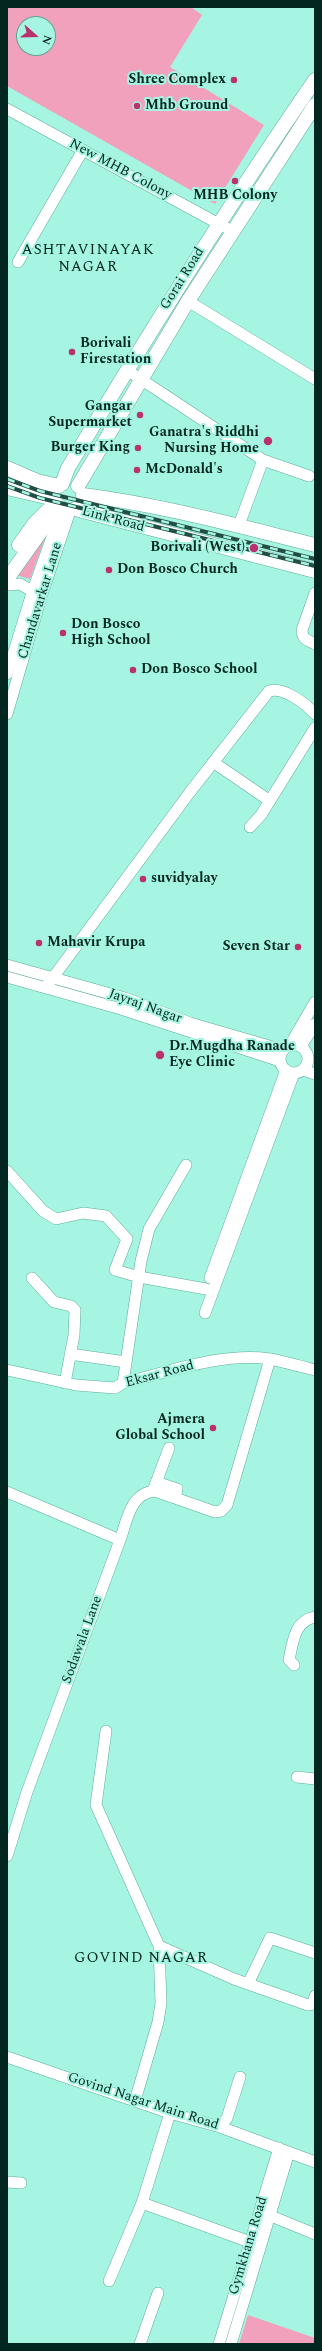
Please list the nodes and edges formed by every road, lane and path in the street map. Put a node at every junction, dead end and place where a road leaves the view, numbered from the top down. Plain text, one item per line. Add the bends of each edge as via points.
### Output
1 (313, 88) edge
2 (315, 105) edge
3 (7, 109) edge
4 (83, 150) junction
5 (218, 222) junction
6 (232, 231) junction
7 (18, 262) dead end
8 (188, 301) junction
9 (127, 370) junction
10 (141, 379) junction
11 (315, 379) edge
12 (263, 460) junction
13 (7, 468) edge
14 (309, 476) dead end
15 (7, 488) edge
16 (80, 491) junction
17 (62, 501) junction
18 (239, 525) junction
19 (315, 545) edge
20 (7, 563) edge
21 (315, 571) edge
22 (7, 579) edge
23 (7, 584) edge
24 (315, 593) edge
25 (37, 594) junction
26 (315, 644) edge
27 (7, 674) edge
28 (7, 714) edge
29 (315, 714) edge
30 (315, 728) edge
31 (213, 762) junction
32 (270, 801) junction
33 (250, 827) dead end
34 (11, 972) edge
35 (53, 976) junction
36 (46, 987) junction
37 (125, 998) junction
38 (315, 1002) edge
39 (120, 1009) junction
40 (164, 1019) junction
41 (315, 1024) edge
42 (200, 1031) junction
43 (236, 1035) junction
44 (231, 1046) junction
45 (291, 1047) junction
46 (298, 1066) edge
47 (315, 1074) edge
48 (186, 1165) dead end
49 (7, 1171) edge
50 (215, 1276) junction
51 (139, 1277) junction
52 (32, 1278) dead end
53 (206, 1289) junction
54 (70, 1354) junction
55 (270, 1359) junction
56 (126, 1362) junction
57 (7, 1370) edge
58 (315, 1370) edge
59 (65, 1383) junction
60 (123, 1383) junction
61 (168, 1448) dead end
62 (154, 1486) junction
63 (7, 1492) edge
64 (120, 1540) junction
65 (315, 1617) edge
66 (294, 1665) dead end
67 (106, 1731) dead end
68 (297, 1777) dead end
69 (315, 1779) edge
70 (7, 1856) edge
71 (159, 1946) junction
72 (315, 1953) edge
73 (248, 1984) junction
74 (315, 1996) edge
75 (7, 2056) edge
76 (240, 2077) dead end
77 (135, 2101) junction
78 (170, 2113) junction
79 (220, 2127) junction
80 (284, 2150) junction
81 (315, 2162) edge
82 (7, 2182) edge
83 (21, 2183) dead end
84 (142, 2203) junction
85 (271, 2216) junction
86 (315, 2234) edge
87 (250, 2242) junction
88 (108, 2281) dead end
89 (158, 2293) dead end
90 (140, 2344) edge
91 (218, 2344) edge
92 (231, 2344) edge

1 - 5 main road, Gorai Road
2 - 6 main road, Gorai Road
3 - 4 street, New MHB Colony
4 - 5 street, New MHB Colony
4 - 7 street
5 - 6 street, New MHB Colony
5 - 9 main road, Gorai Road
6 - 8 main road, Gorai Road
8 - 10 main road, Gorai Road
8 - 11 street
9 - 10 street
9 - 17 main road, Gorai Road via 68,468
10 - 12 street
10 - 16 main road, Gorai Road
12 - 14 street
12 - 18 street
13 - 17 main road, Link Road via 37,481
15 - 17 main road
16 - 17 main road, Gorai Road via 81,504
16 - 17 main road, Link Road via 70,483
16 - 18 main road, Link Road
17 - 20 main road via 34,524
17 - 21 main road, Link Road
17 - 22 main road
17 - 25 street, Chandavarkar Lane
18 - 19 main road, Link Road
23 - 25 street via 20,584
24 - 26 street via 302,636
25 - 27 street, Chandavarkar Lane
25 - 28 street, Chandavarkar Lane
29 - 31 street via 283,692 268,692
30 - 32 street
31 - 32 street
31 - 35 street
32 - 33 street
34 - 35 street, Jayraj Nagar
34 - 36 street, Jayraj Nagar
35 - 36 street
35 - 37 street, Jayraj Nagar
36 - 39 street, Jayraj Nagar
37 - 39 street
37 - 40 street, Jayraj Nagar
38 - 45 street
39 - 40 street, Jayraj Nagar
40 - 42 street, Jayraj Nagar
41 - 45 street
42 - 43 street, Jayraj Nagar
42 - 44 street, Jayraj Nagar
43 - 44 street
43 - 45 street, Jayraj Nagar
44 - 46 street, Jayraj Nagar
45 - 46 street
45 - 46 street via 305,1050
46 - 47 street, Jayraj Nagar
46 - 50 street via 275,1114
48 - 51 street via 149,1229
49 - 51 street via 43,1212 56,1219 83,1213 106,1216 127,1239 115,1270
50 - 53 street
50 - 53 street via 201,1312
51 - 53 street
51 - 56 street
52 - 54 street via 54,1302 71,1306 75,1310
54 - 56 street
54 - 59 street
55 - 58 street, Eksar Road
55 - 60 street, Eksar Road via 238,1359 194,1365
55 - 62 street via 226,1505 221,1511 215,1512 174,1492
56 - 60 street
57 - 59 street, Eksar Road
59 - 60 street, Eksar Road via 115,1388
61 - 62 street
62 - 64 street, Sodawala Lane via 135,1500
63 - 64 street
64 - 70 street, Sodawala Lane via 27,1792
65 - 66 street via 307,1619 295,1633 288,1660
67 - 71 street via 96,1805
68 - 69 street
71 - 73 street
71 - 77 street via 161,2003
72 - 73 street via 270,1938
73 - 74 street via 308,2006 312,2004
75 - 77 street, Govind Nagar Main Road
76 - 79 street via 227,2118
77 - 78 street, Govind Nagar Main Road
78 - 79 street, Govind Nagar Main Road
78 - 84 street
79 - 80 street, Govind Nagar Main Road
80 - 81 street, Govind Nagar Main Road
80 - 85 street, Gymkhana Road
80 - 87 street, Gymkhana Road
82 - 83 street
84 - 87 street
84 - 88 street
85 - 86 street
85 - 92 street, Gymkhana Road
87 - 91 street, Gymkhana Road
89 - 90 street

